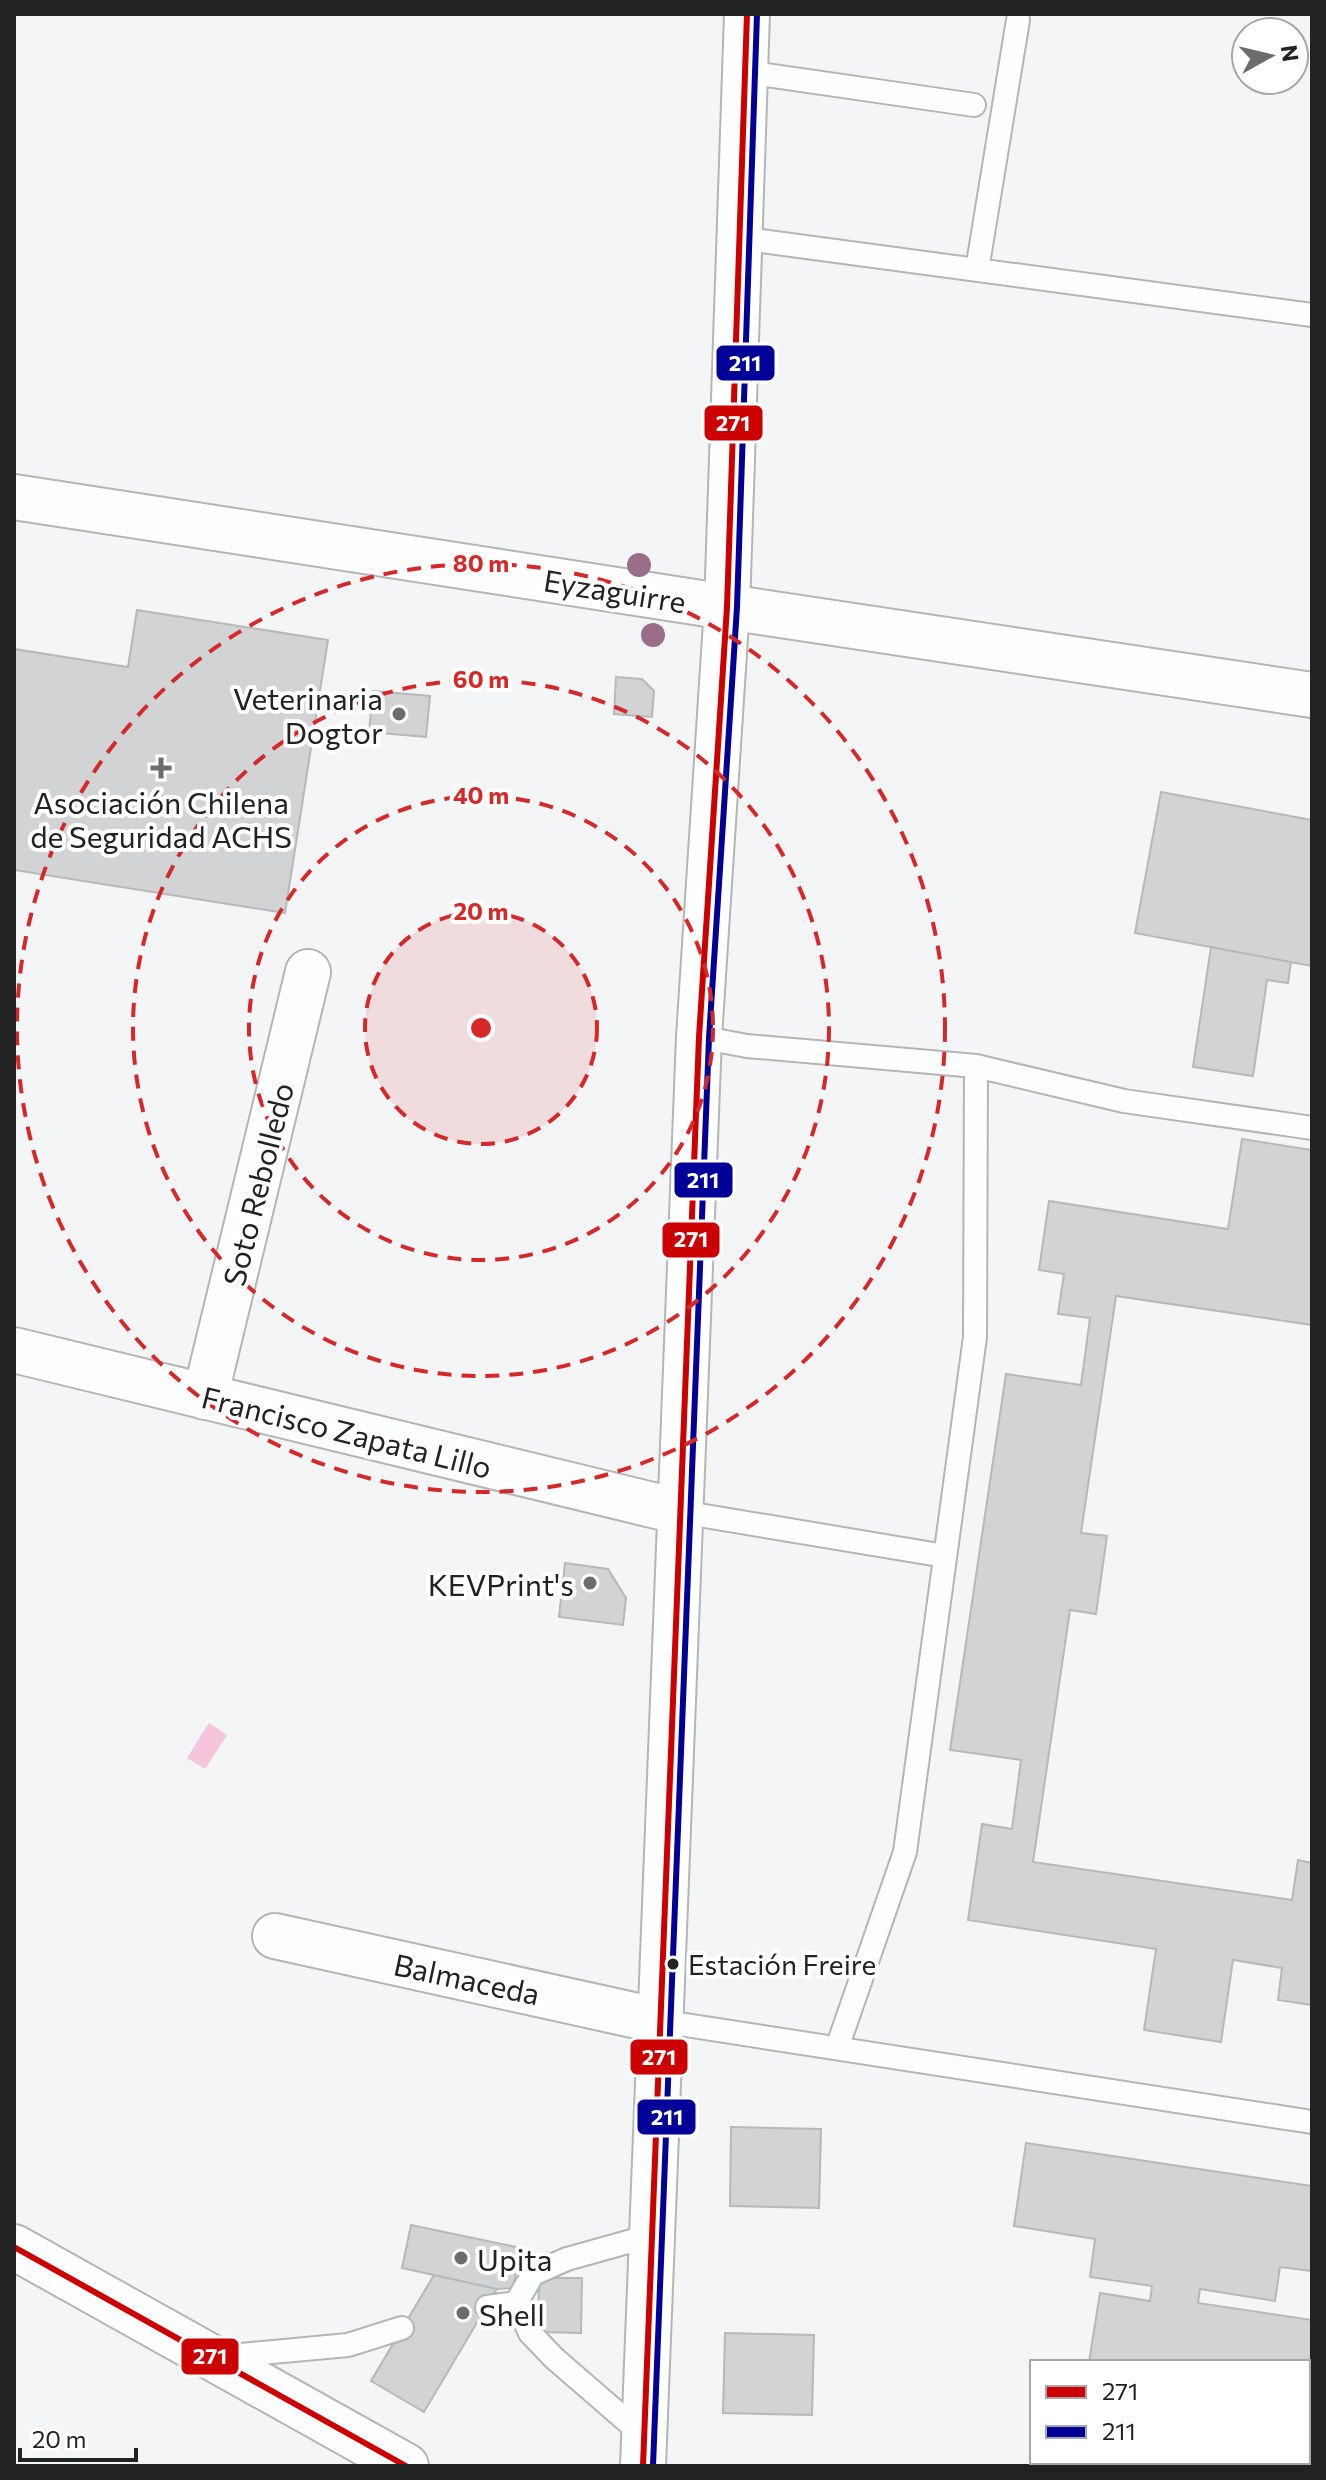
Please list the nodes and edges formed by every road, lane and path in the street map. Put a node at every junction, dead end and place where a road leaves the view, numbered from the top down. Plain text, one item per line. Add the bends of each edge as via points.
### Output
1 (747, 14) edge
2 (1018, 20) dead end
3 (745, 72) junction
4 (974, 105) dead end
5 (739, 238) junction
6 (977, 270) junction
7 (1312, 315) edge
8 (14, 497) edge
9 (727, 607) junction
10 (1312, 695) edge
11 (308, 972) dead end
12 (699, 1037) junction
13 (976, 1066) junction
14 (1312, 1128) edge
15 (14, 1350) edge
16 (205, 1397) junction
17 (681, 1512) junction
18 (945, 1556) junction
19 (275, 1936) dead end
20 (660, 2021) junction
21 (837, 2048) junction
22 (1312, 2122) edge
23 (653, 2235) junction
24 (14, 2247) edge
25 (516, 2303) junction
26 (487, 2307) dead end
27 (402, 2328) dead end
28 (211, 2358) junction
29 (644, 2451) edge
30 (406, 2466) edge

1 - 3 main road
2 - 6 lane
3 - 4 lane
3 - 5 main road
5 - 6 lane
5 - 9 main road
6 - 7 lane
8 - 9 main road, Eyzaguirre
9 - 10 main road, Eyzaguirre
9 - 12 main road
11 - 16 main road, Soto Rebolledo
12 - 13 lane
12 - 17 main road
13 - 14 lane via 1124,1101
13 - 18 lane via 975,1337
15 - 16 main road, Francisco Zapata Lillo
16 - 17 main road, Francisco Zapata Lillo
17 - 18 lane
17 - 20 main road
18 - 21 lane via 905,1852
19 - 20 main road, Balmaceda
20 - 21 lane
20 - 23 main road
21 - 22 lane
23 - 25 lane via 533,2274
23 - 29 main road
24 - 28 main road
25 - 26 lane
25 - 29 lane via 530,2333
27 - 28 lane via 348,2345
28 - 30 main road

